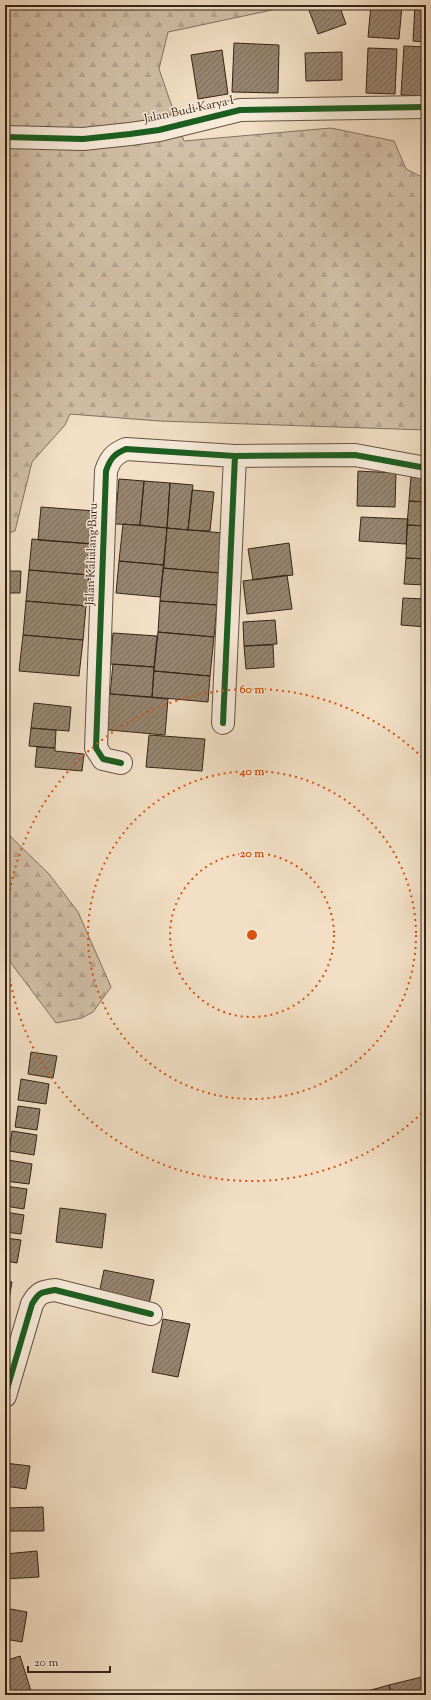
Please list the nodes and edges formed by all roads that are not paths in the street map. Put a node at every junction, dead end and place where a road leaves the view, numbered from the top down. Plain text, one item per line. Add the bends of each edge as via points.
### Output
1 (426, 107) edge
2 (5, 137) edge
3 (235, 456) junction
4 (426, 468) edge
5 (223, 723) dead end
6 (121, 763) dead end
7 (151, 1314) dead end
8 (5, 1396) edge

1 - 2 street, Jalan Budi Karya I via 240,110 159,130 130,134 83,139
3 - 4 street, Jalan Kalialang Baru via 355,455
3 - 5 street
3 - 6 street, Jalan Kalialang Baru via 126,450 115,454 109,462 106,471 96,748 103,759
7 - 8 street via 55,1290 44,1291 37,1295 32,1304

